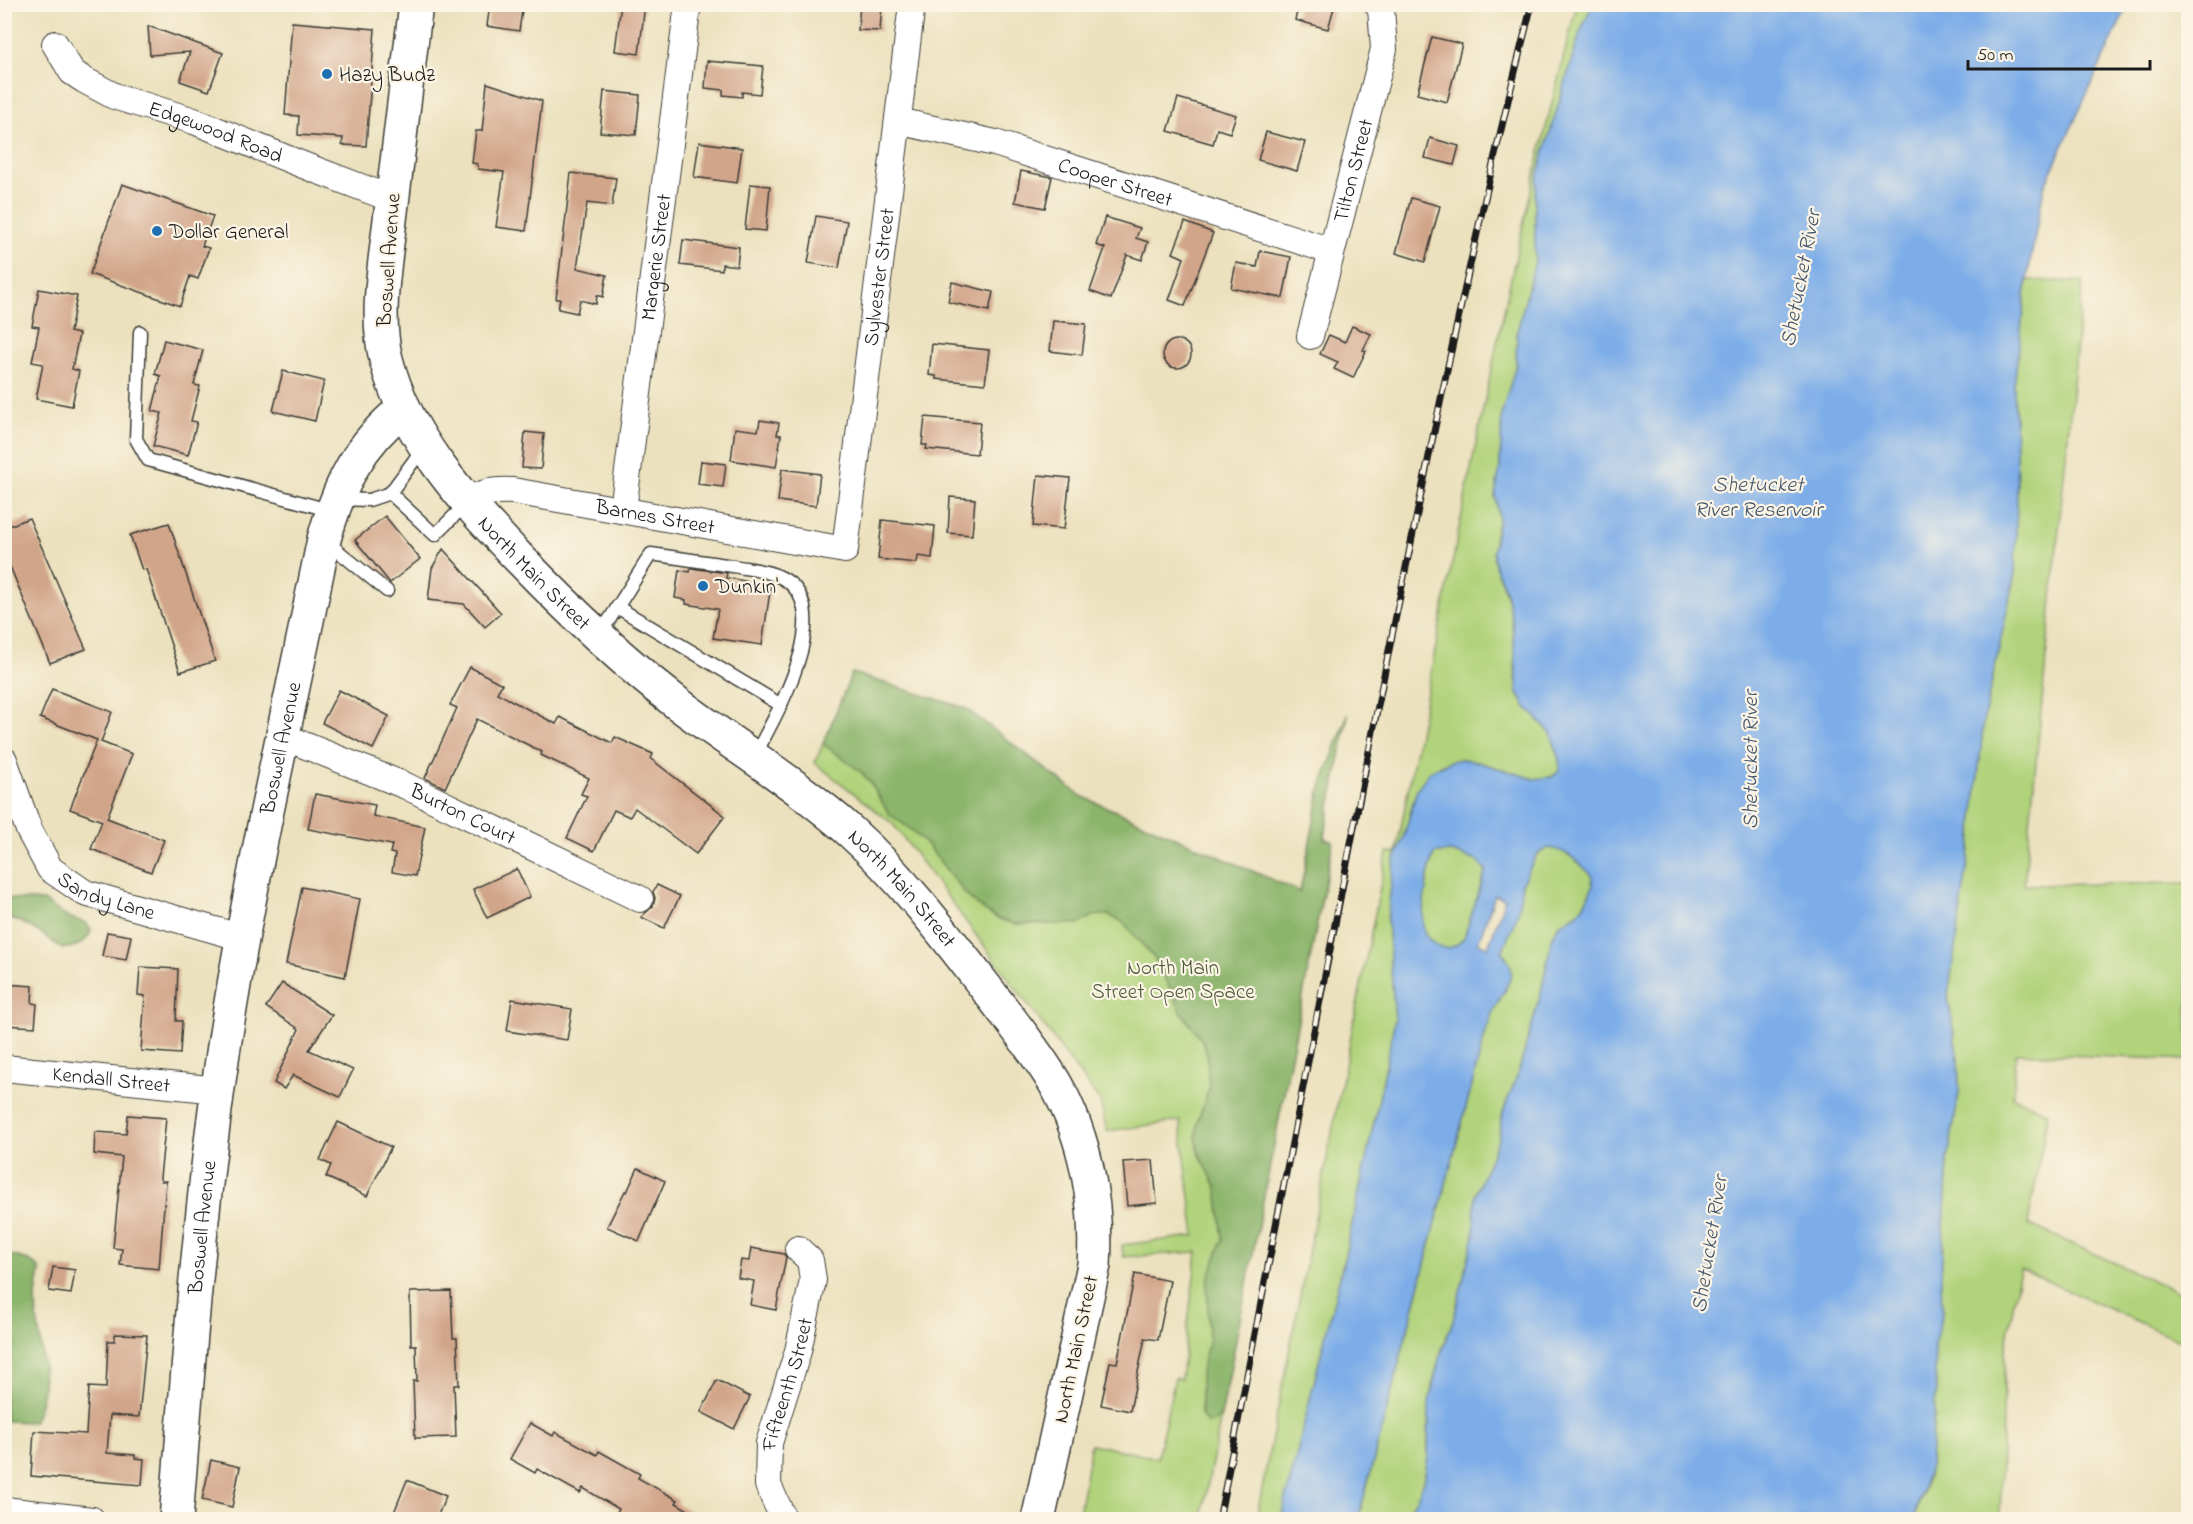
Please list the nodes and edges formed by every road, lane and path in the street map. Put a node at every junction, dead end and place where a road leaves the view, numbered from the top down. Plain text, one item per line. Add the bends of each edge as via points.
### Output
1 (416, 4) edge
2 (688, 4) edge
3 (912, 4) edge
4 (1377, 4) edge
5 (55, 44) dead end
6 (898, 121) junction
7 (392, 199) junction
8 (1332, 251) junction
9 (140, 332) dead end
10 (1310, 336) dead end
11 (404, 408) junction
12 (425, 446) junction
13 (390, 493) junction
14 (468, 502) junction
15 (622, 510) junction
16 (331, 517) junction
17 (845, 550) joint
18 (387, 591) dead end
19 (617, 607) junction
20 (599, 637) junction
21 (780, 705) junction
22 (284, 737) junction
23 (753, 758) junction
24 (4, 760) edge
25 (639, 899) dead end
26 (243, 938) junction
27 (4, 1068) edge
28 (218, 1090) junction
29 (798, 1250) dead end
30 (4, 1510) edge
31 (92, 1520) edge
32 (176, 1520) edge
33 (784, 1520) edge
34 (1038, 1520) edge

1 - 7 main road, Boswell Avenue
2 - 15 street, Margerie Street
3 - 6 street, Sylvester Street
4 - 8 street, Tilton Street via 1381,8 1384,49
5 - 7 street, Edgewood Road via 72,72 114,96 194,121
6 - 8 street, Cooper Street via 995,143
6 - 17 street, Sylvester Street
7 - 11 main road, Boswell Avenue via 382,334 389,371
8 - 10 street, Tilton Street
9 - 16 lane via 136,439 148,460
11 - 12 main road, North Main Street
11 - 16 main road, Boswell Avenue via 358,456
12 - 13 lane
12 - 14 main road, North Main Street
13 - 14 lane via 435,535
13 - 16 lane
14 - 15 street, Barnes Street via 478,494 503,490
14 - 20 main road, North Main Street via 547,588
15 - 17 street, Barnes Street
16 - 18 lane
16 - 22 main road, Boswell Avenue
19 - 20 lane
19 - 21 lane
19 - 21 lane via 651,554 779,576 792,585 806,616 794,678
20 - 23 main road, North Main Street via 671,698
21 - 23 lane
22 - 25 street, Burton Court via 406,786
22 - 26 main road, Boswell Avenue
23 - 34 main road, North Main Street via 828,813 892,873 1024,1038 1071,1117 1088,1175 1094,1265
24 - 26 street, Sandy Lane via 29,830 50,869 86,893
26 - 28 main road, Boswell Avenue
27 - 28 street, Kendall Street
28 - 32 main road, Boswell Avenue via 194,1291
29 - 33 street, Fifteenth Street via 810,1260 813,1280 798,1351 769,1443 768,1485
30 - 31 street

